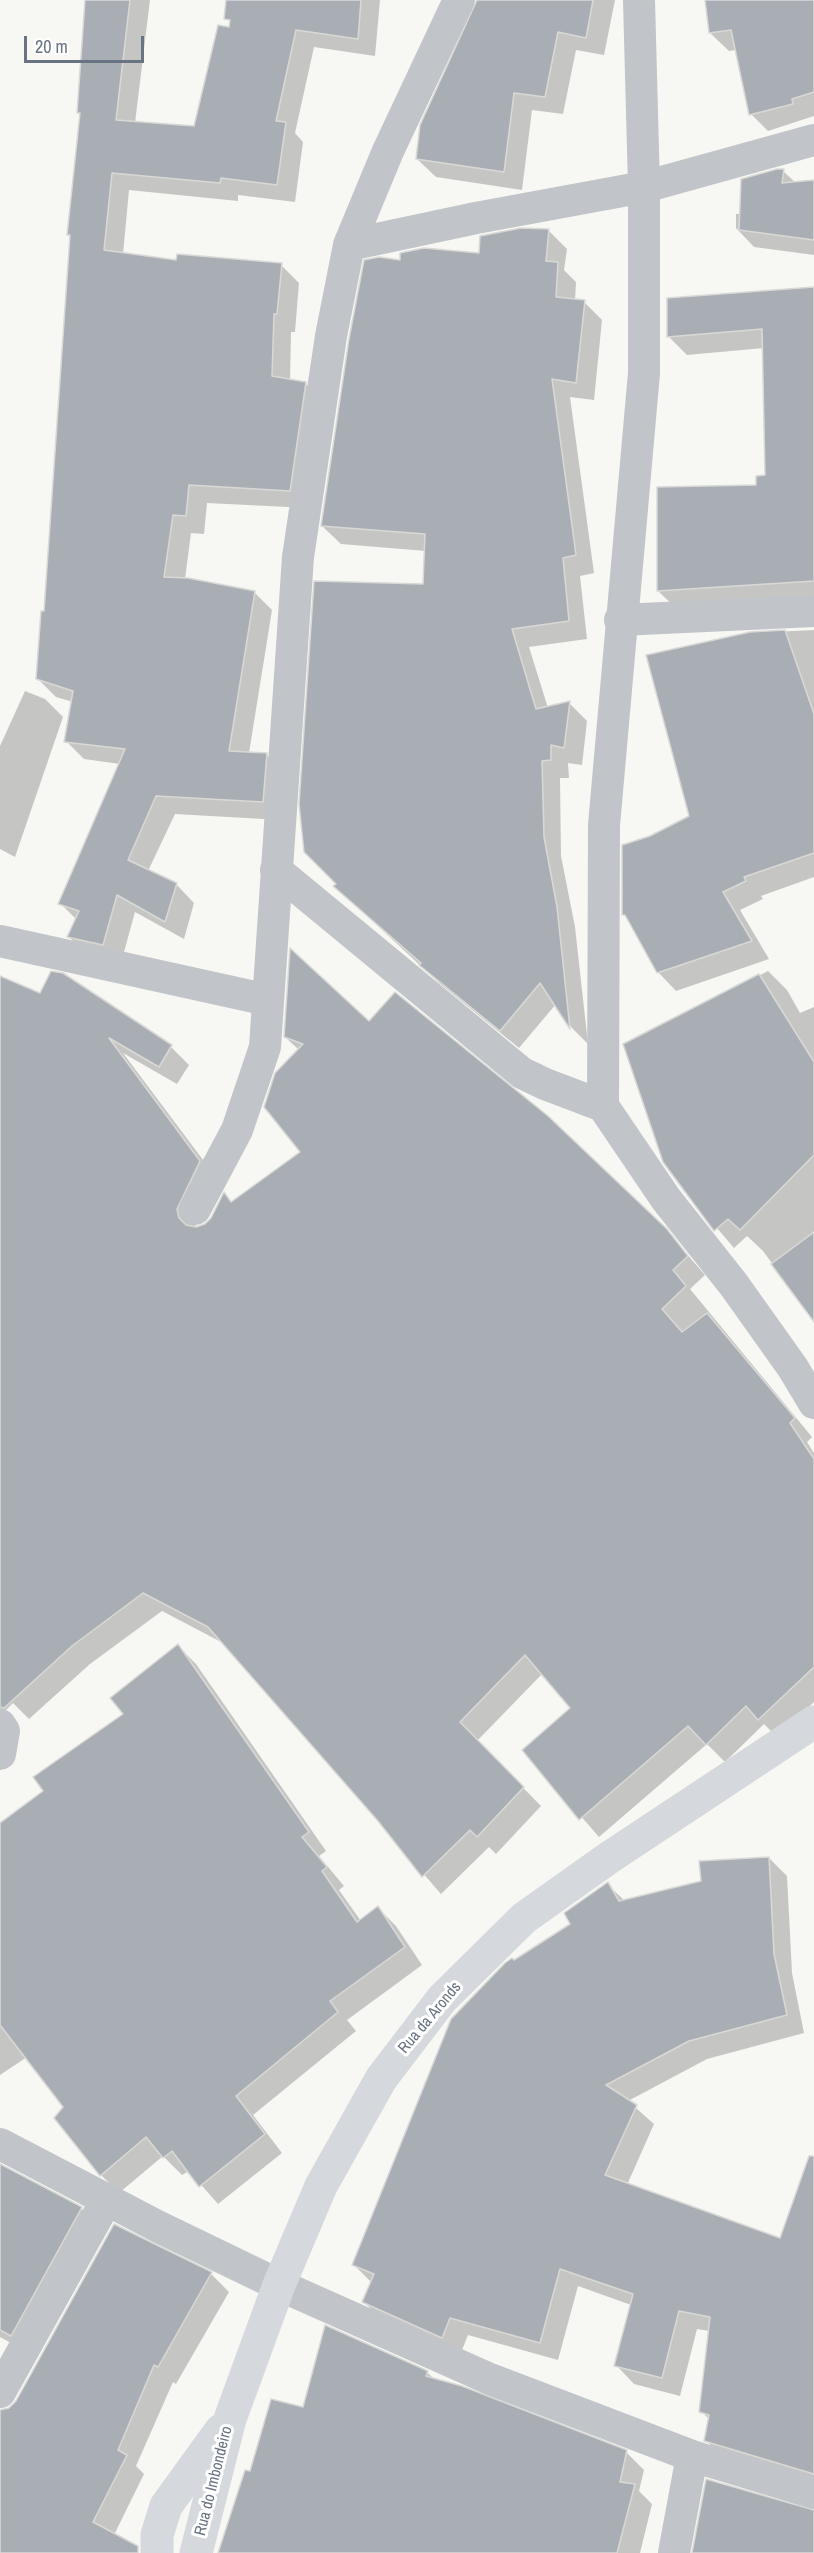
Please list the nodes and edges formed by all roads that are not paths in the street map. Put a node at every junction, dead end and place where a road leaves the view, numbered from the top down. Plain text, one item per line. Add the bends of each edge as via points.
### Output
1 (459, 0) edge
2 (639, 0) edge
3 (814, 140) edge
4 (644, 187) junction
5 (350, 245) junction
6 (814, 611) edge
7 (620, 620) junction
8 (276, 870) junction
9 (0, 941) edge
10 (268, 1000) junction
11 (603, 1106) junction
12 (195, 1209) dead end
13 (814, 1403) edge
14 (814, 1722) edge
15 (0, 1725) edge
16 (0, 1754) edge
17 (0, 2144) edge
18 (106, 2201) junction
19 (279, 2285) junction
20 (0, 2392) edge
21 (230, 2419) junction
22 (692, 2456) junction
23 (814, 2493) edge
24 (157, 2553) edge
25 (196, 2553) edge
26 (674, 2553) edge

1 - 5 street via 388,151
2 - 4 street
3 - 4 street
4 - 5 street
4 - 7 street via 644,373
5 - 8 street via 331,336 298,557 285,788
6 - 7 street
7 - 11 street via 604,825
8 - 10 street
8 - 11 street via 384,956 498,1055 545,1084
9 - 10 street
10 - 12 street via 265,1047 237,1130
11 - 13 street via 666,1199 793,1368
14 - 19 street, Rua da Aronds via 524,1918 441,1999 381,2079 321,2186
15 - 16 street via 4,1731
17 - 18 street
18 - 19 street
18 - 20 street
19 - 21 street, Rua da Aronds
19 - 22 street via 490,2379
21 - 24 street, Rua do Imbondeiro via 166,2506
21 - 25 street, Rua do Imbondeiro
22 - 23 street
22 - 26 street

